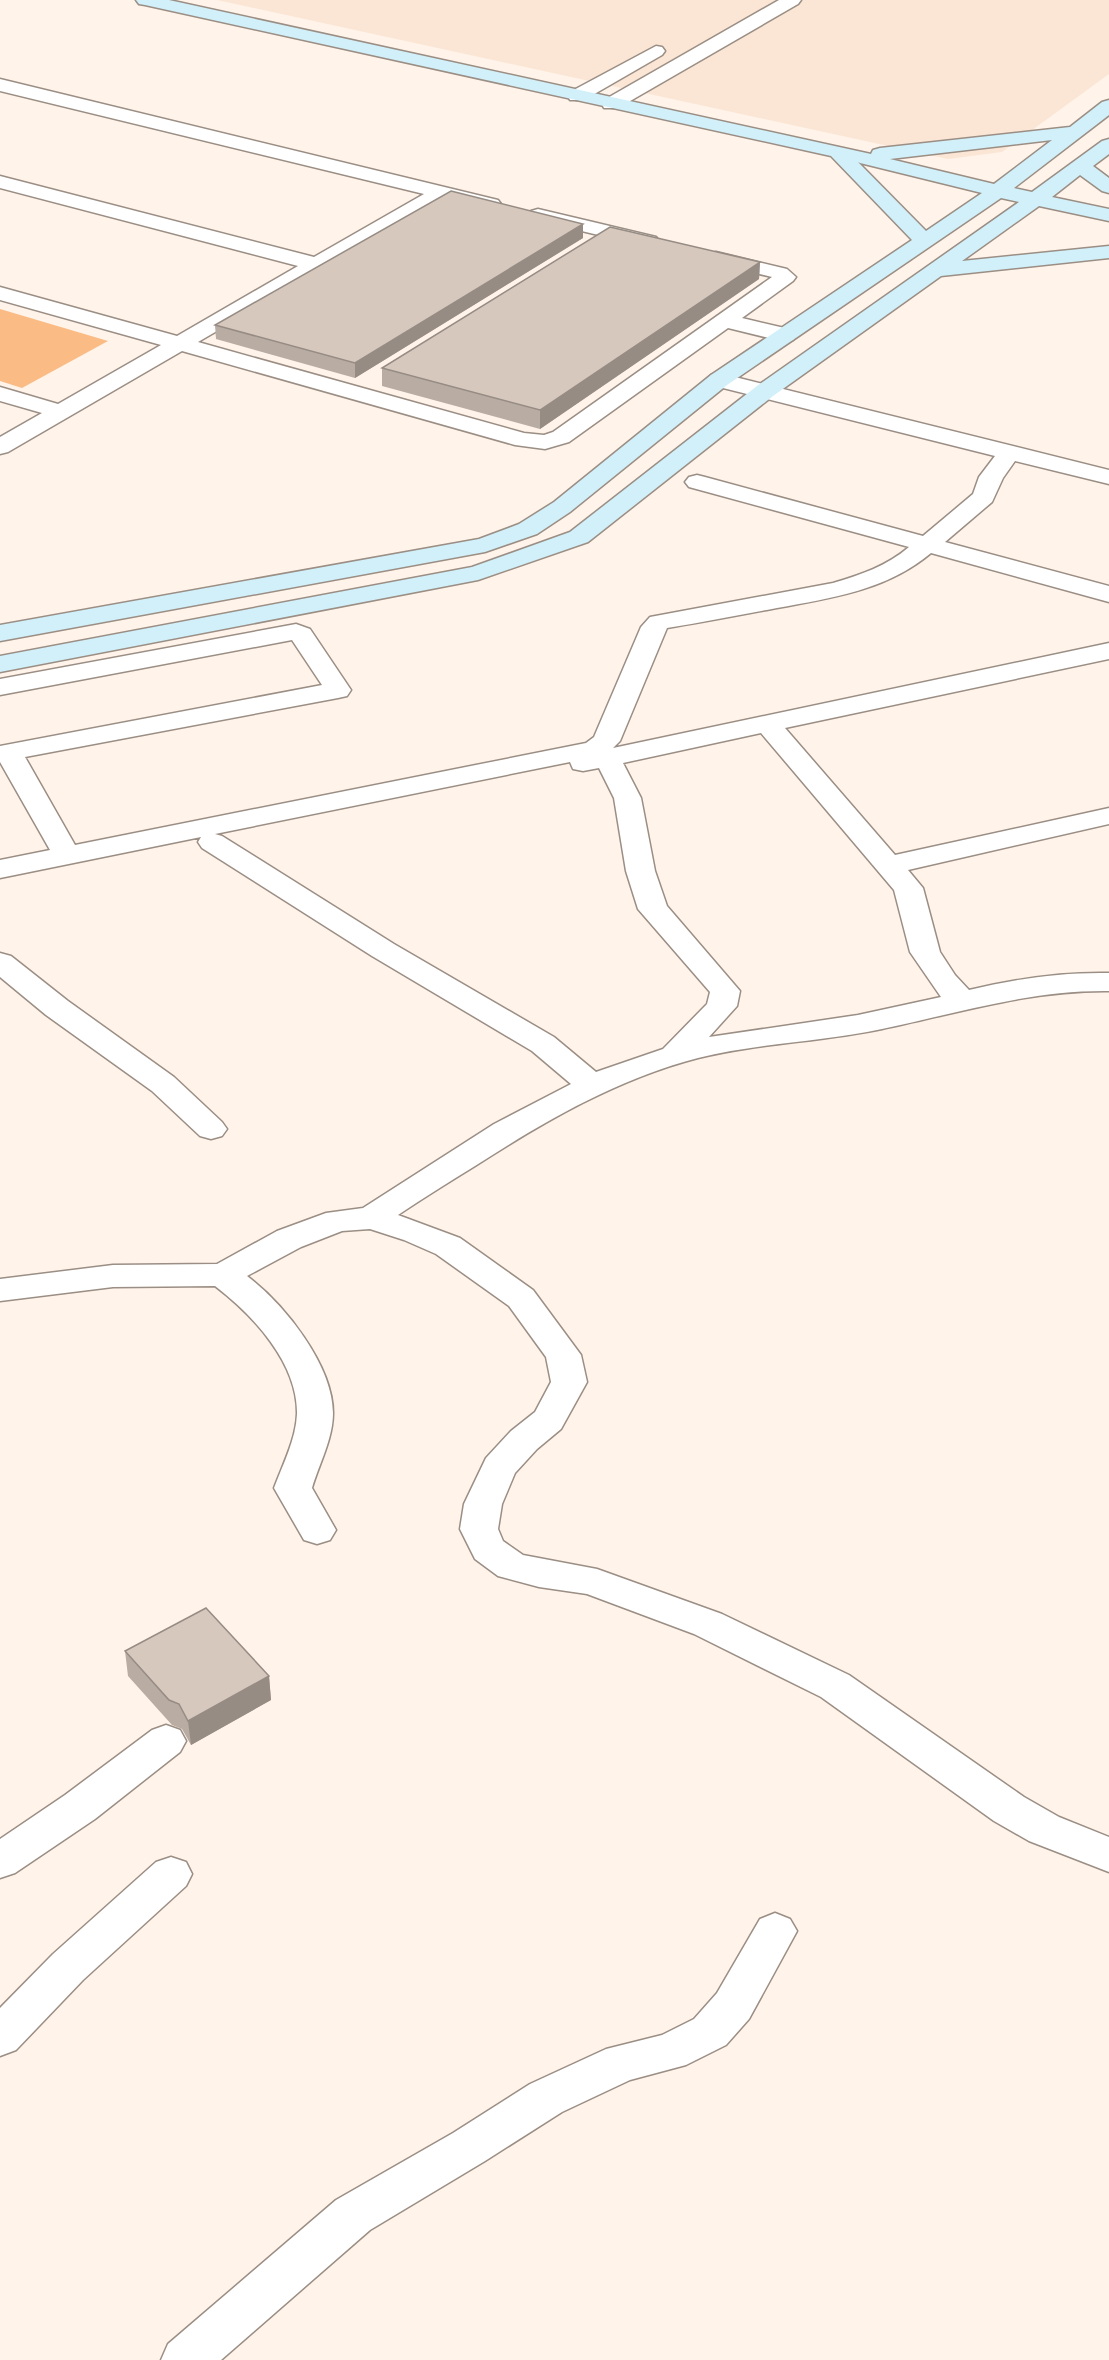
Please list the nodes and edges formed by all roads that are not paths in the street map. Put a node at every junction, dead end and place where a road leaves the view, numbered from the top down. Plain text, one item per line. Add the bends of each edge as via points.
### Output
1 (145, 0) edge
2 (792, 0) edge
3 (667, 45) dead end
4 (0, 85) edge
5 (577, 96) junction
6 (611, 104) junction
7 (1109, 106) edge
8 (1075, 132) junction
9 (1109, 145) edge
10 (838, 153) junction
11 (860, 157) junction
12 (1080, 166) junction
13 (0, 182) edge
14 (1109, 187) edge
15 (998, 191) junction
16 (441, 192) junction
17 (1036, 199) junction
18 (1109, 215) edge
19 (610, 232) junction
20 (924, 241) junction
21 (591, 244) edge
22 (667, 246) edge
23 (1109, 252) edge
24 (701, 254) edge
25 (316, 264) junction
26 (935, 270) junction
27 (0, 293) edge
28 (725, 321) junction
29 (785, 335) junction
30 (178, 344) junction
31 (373, 380) dead end
32 (719, 380) junction
33 (765, 391) junction
34 (353, 392) junction
35 (0, 394) edge
36 (61, 412) junction
37 (0, 447) edge
38 (1010, 452) junction
39 (1038, 459) junction
40 (1109, 477) edge
41 (697, 482) dead end
42 (984, 497) junction
43 (929, 545) junction
44 (1109, 594) edge
45 (0, 633) edge
46 (1109, 651) edge
47 (0, 664) edge
48 (0, 687) edge
49 (767, 724) junction
50 (4, 753) edge
51 (607, 758) junction
52 (1109, 816) edge
53 (212, 843) junction
54 (67, 856) junction
55 (887, 866) junction
56 (0, 869) edge
57 (0, 888) edge
58 (0, 962) edge
59 (1109, 982) edge
60 (961, 1000) junction
61 (673, 1056) junction
62 (593, 1086) junction
63 (212, 1129) dead end
64 (372, 1218) junction
65 (223, 1275) junction
66 (0, 1290) edge
67 (317, 1530) dead end
68 (166, 1741) dead end
69 (1109, 1855) edge
70 (0, 1861) edge
71 (171, 1874) dead end
72 (774, 1931) dead end
73 (0, 2037) edge
74 (185, 2360) edge

1 - 5 main road
2 - 6 street
3 - 5 street
4 - 16 street
5 - 6 main road
6 - 10 main road
7 - 8 main road
8 - 11 main road
8 - 15 main road
9 - 12 main road
10 - 11 main road
10 - 20 main road
11 - 15 main road
12 - 14 main road
12 - 17 main road
13 - 25 street
15 - 17 main road
15 - 20 main road
16 - 19 street
16 - 25 street
17 - 18 main road
17 - 26 main road
19 - 21 street
19 - 22 street
20 - 29 main road
23 - 26 main road
24 - 28 street via 786,277
25 - 30 street
26 - 33 main road
27 - 30 street
28 - 29 street
28 - 34 street via 561,437 545,442 523,440
29 - 32 main road
30 - 34 street
30 - 36 street
31 - 34 street
32 - 33 street
32 - 45 main road via 562,507 528,529 485,545
33 - 38 street
33 - 47 main road via 579,537 568,541 478,573
35 - 36 street
36 - 37 street
38 - 39 street
38 - 42 street via 991,477
39 - 40 street
39 - 42 street via 1013,482
41 - 43 street
42 - 43 street
43 - 44 street
43 - 54 street via 870,580 836,590 659,622 606,741 595,749
46 - 49 street
48 - 50 street via 296,632 338,690
49 - 51 street
49 - 55 street
50 - 54 street
51 - 53 street
51 - 61 street via 629,803 644,883 653,909 725,991 722,1006
52 - 55 street
53 - 57 street
53 - 62 street via 543,1044
54 - 56 street
55 - 60 street via 908,888 926,952
58 - 63 street via 163,1084
59 - 60 street via 1075,980
60 - 61 street via 881,1020 718,1044
61 - 62 street
62 - 64 street via 503,1132
64 - 65 street via 338,1221 289,1239
64 - 69 street via 448,1246 521,1298 563,1355 569,1382 548,1420 499,1467 483,1504 479,1529 488,1549 511,1566 597,1583 708,1624 835,1686 1009,1809 1044,1829
65 - 66 street via 113,1276
65 - 67 street via 274,1320 314,1395 310,1445 292,1488
68 - 70 street via 80,1807
71 - 73 street via 68,1967
72 - 74 street via 733,2006 710,2032 670,2052 622,2062 546,2098 353,2215

